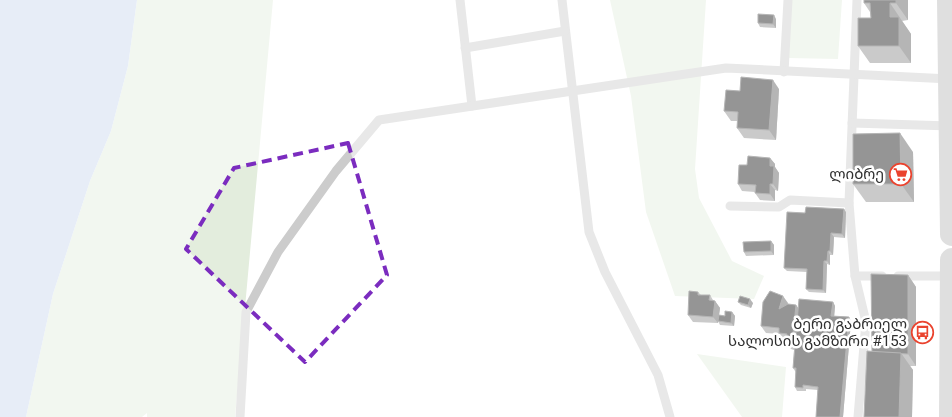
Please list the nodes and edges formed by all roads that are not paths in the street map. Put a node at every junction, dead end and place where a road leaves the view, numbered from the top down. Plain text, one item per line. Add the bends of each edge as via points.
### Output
1 (460, 0) edge
2 (562, 0) edge
3 (788, 0) edge
4 (857, 0) edge
5 (949, 0) edge
6 (566, 31) junction
7 (465, 48) junction
8 (784, 72) junction
9 (854, 76) junction
10 (950, 80) junction
11 (573, 91) junction
12 (472, 106) junction
13 (852, 124) junction
14 (951, 126) edge
15 (952, 182) edge
16 (849, 203) junction
17 (730, 206) dead end
18 (952, 234) edge
19 (952, 260) edge
20 (855, 276) junction
21 (952, 276) edge
22 (240, 417) edge
23 (670, 417) edge
24 (858, 417) edge
25 (950, 417) edge

1 - 7 lane
2 - 6 lane
3 - 8 lane
4 - 9 lane
5 - 10 main road
6 - 7 lane
6 - 11 lane
7 - 12 lane
8 - 9 lane
8 - 11 lane via 726,68
9 - 10 lane
9 - 13 lane
10 - 14 main road
11 - 12 lane
11 - 23 lane via 589,232 605,272 658,375
12 - 22 lane via 379,120 336,171 278,252 246,312
13 - 14 lane
13 - 16 lane
14 - 15 main road
15 - 18 main road
16 - 17 lane via 790,200 779,207
16 - 20 lane
19 - 21 main road
20 - 21 lane
20 - 24 lane via 866,322
21 - 25 main road

